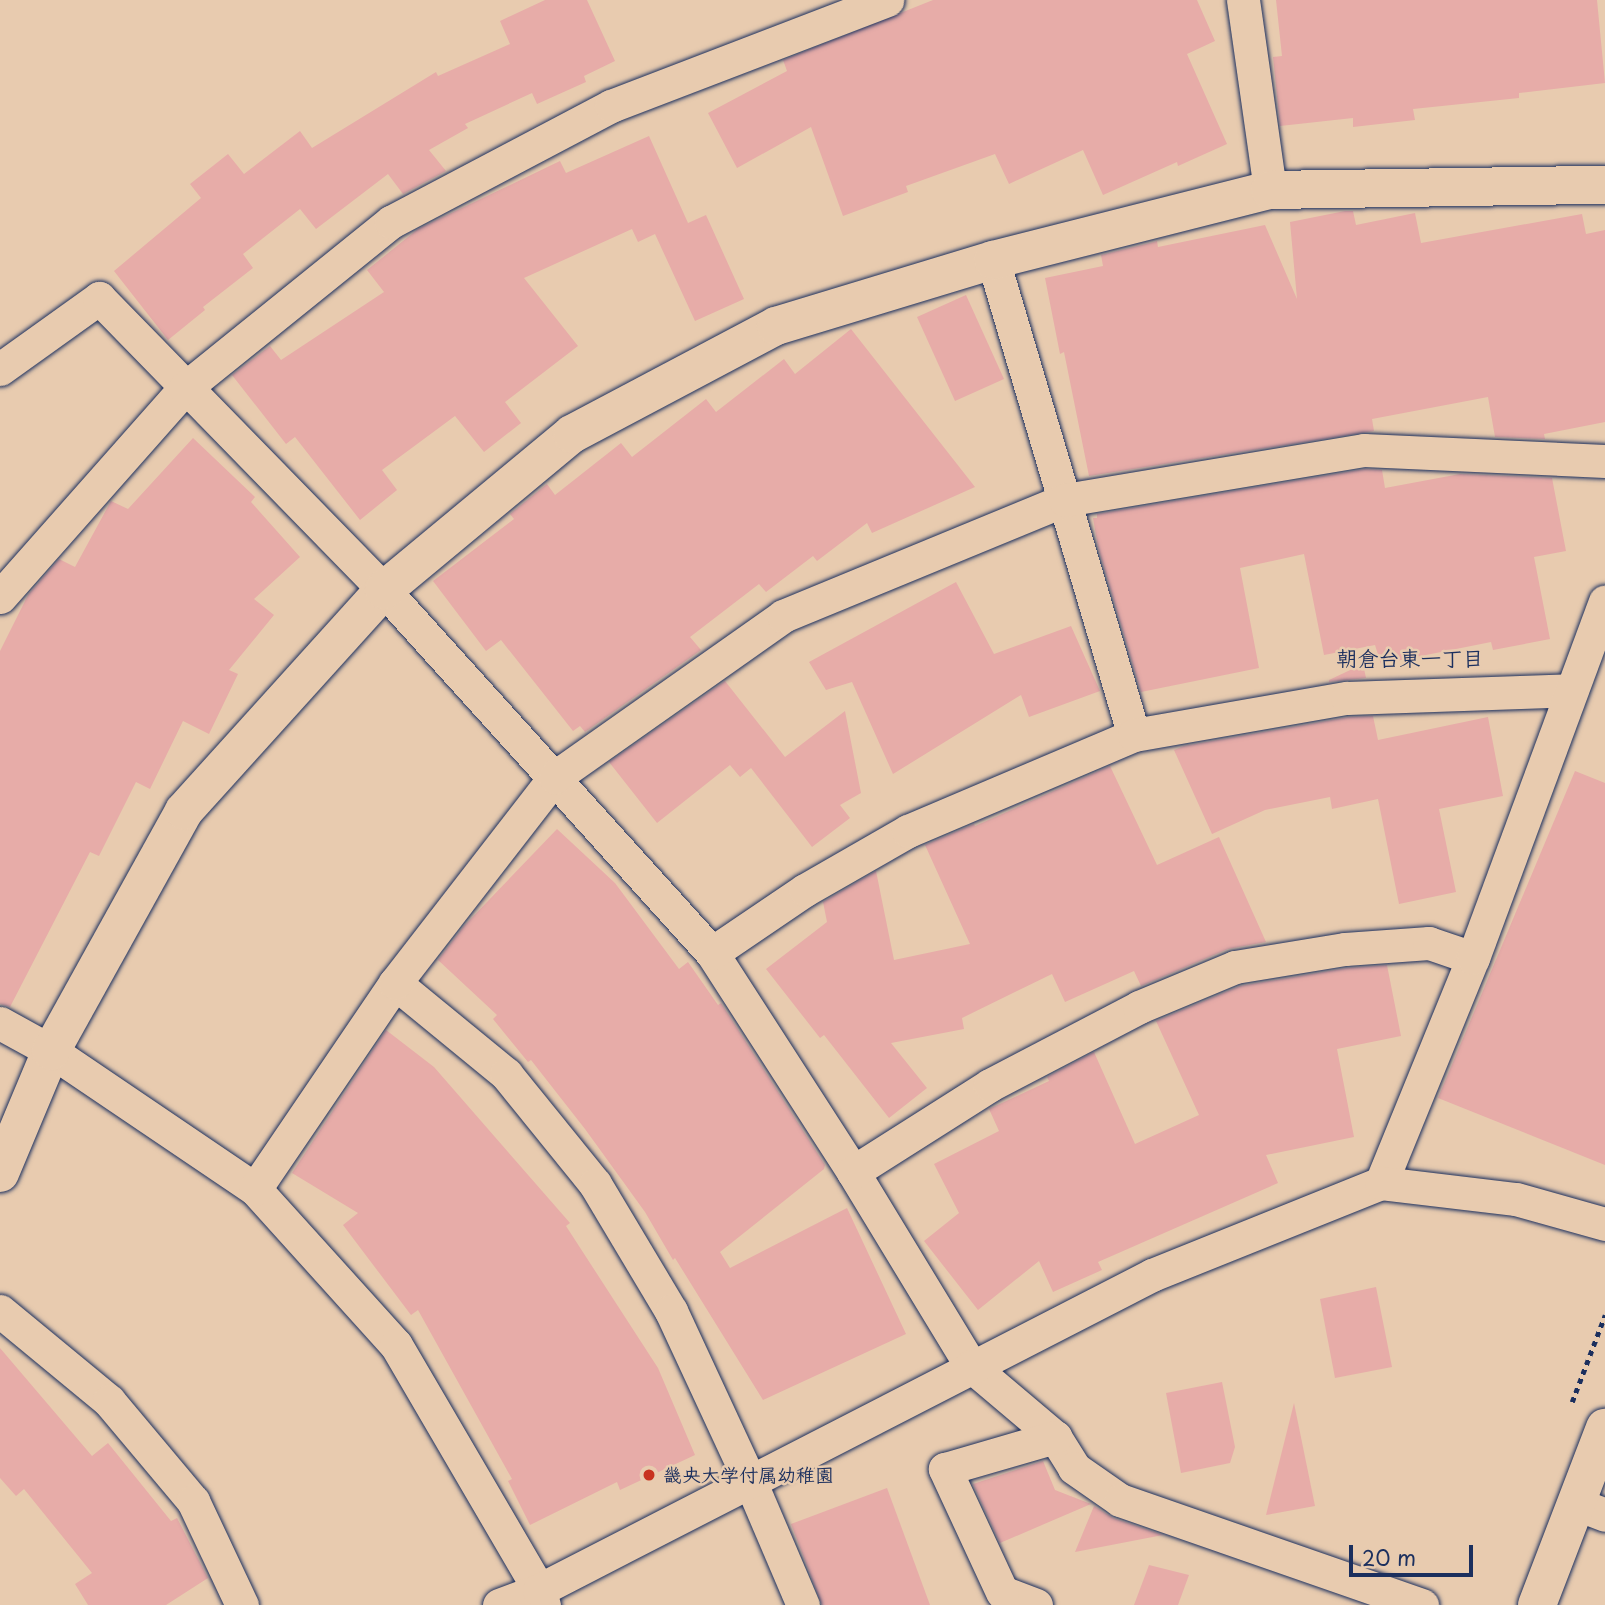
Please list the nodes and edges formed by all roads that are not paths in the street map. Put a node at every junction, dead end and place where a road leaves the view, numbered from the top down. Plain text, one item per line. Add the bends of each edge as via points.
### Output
1 (887, 0) edge
2 (1243, 0) edge
3 (1605, 185) edge
4 (1269, 190) junction
5 (993, 260) junction
6 (0, 369) edge
7 (186, 388) junction
8 (1605, 461) edge
9 (1065, 500) junction
10 (384, 590) junction
11 (0, 597) edge
12 (1605, 602) edge
13 (1571, 690) junction
14 (1135, 734) junction
15 (555, 777) junction
16 (712, 953) junction
17 (1473, 958) junction
18 (395, 983) junction
19 (0, 1023) edge
20 (51, 1051) junction
21 (853, 1172) junction
22 (0, 1173) edge
23 (1381, 1183) junction
24 (255, 1189) junction
25 (1605, 1224) edge
26 (0, 1311) edge
27 (971, 1366) junction
28 (1605, 1428) edge
29 (1055, 1437) junction
30 (750, 1481) junction
31 (1591, 1510) edge
32 (542, 1597) edge
33 (242, 1605) edge
34 (499, 1605) edge
35 (803, 1605) edge
36 (1036, 1605) edge
37 (1422, 1605) edge
38 (1537, 1605) edge

1 - 7 street via 611,106 391,222
2 - 4 street
3 - 4 street
4 - 5 street
5 - 9 street
5 - 10 street via 776,326 572,433
6 - 7 street via 99,298
7 - 10 street
7 - 11 street
8 - 9 street via 1364,450
9 - 14 street
9 - 15 street via 783,616
10 - 15 street
10 - 20 street via 184,811
12 - 13 street
13 - 14 street via 1347,698
13 - 17 street
14 - 16 street via 908,831 805,890
15 - 16 street
15 - 18 street
16 - 21 street
17 - 21 street via 1429,943 1345,949 1235,967 1139,1007 990,1085
17 - 23 street
18 - 24 street
18 - 30 street via 506,1074 595,1184 671,1311
19 - 20 street
20 - 22 street
20 - 24 street
21 - 27 street
23 - 25 street via 1516,1199
23 - 27 street via 1152,1275
24 - 32 street via 397,1345
26 - 33 street via 109,1401 193,1501
27 - 29 street
27 - 30 street
28 - 31 street
29 - 36 street via 945,1469 1002,1592
29 - 37 street via 1074,1468 1120,1500
30 - 32 street
30 - 35 street
31 - 38 street
32 - 34 street

